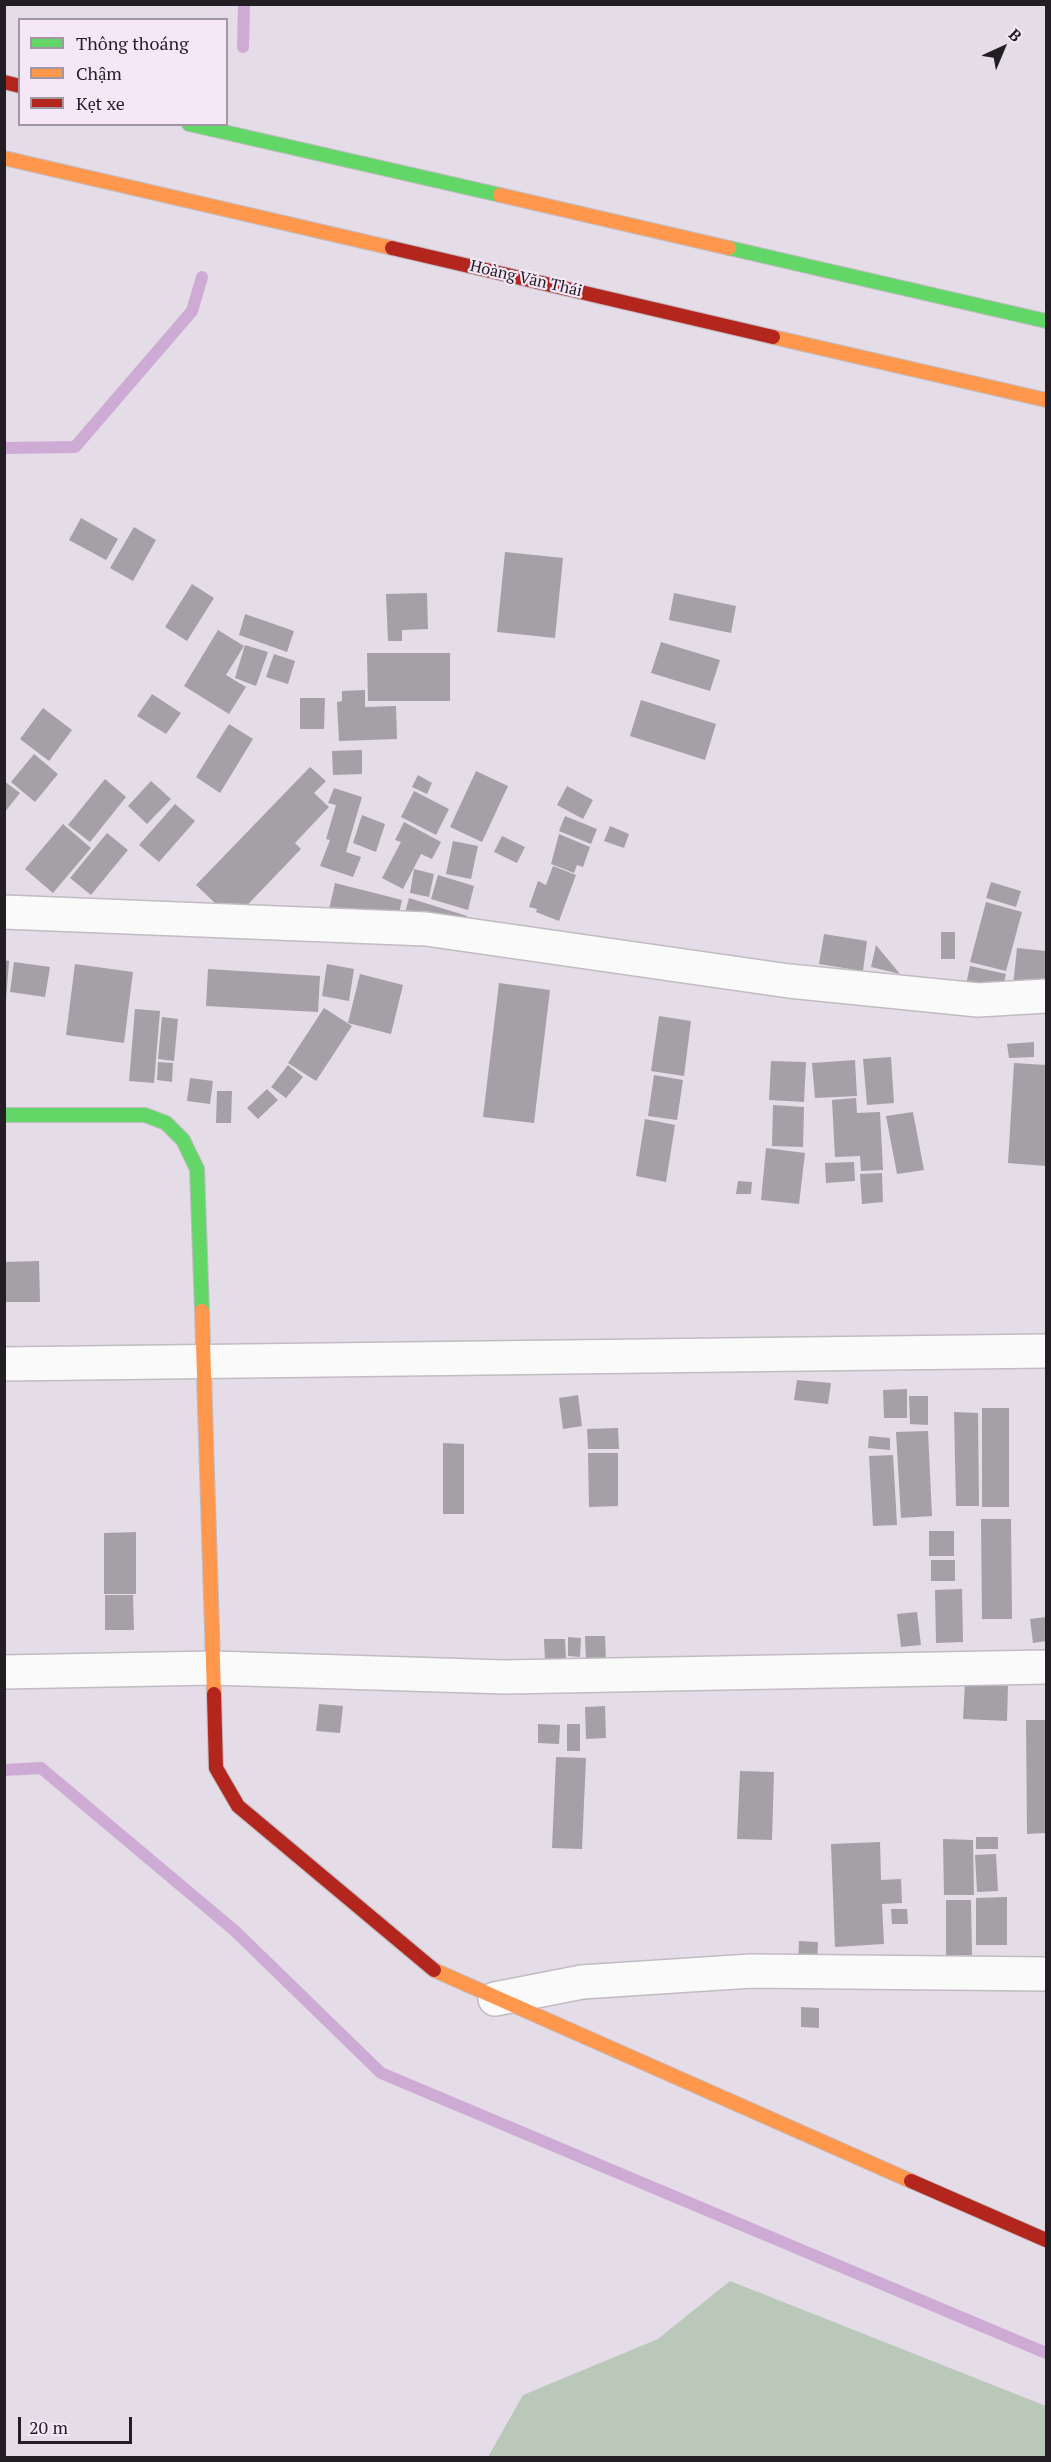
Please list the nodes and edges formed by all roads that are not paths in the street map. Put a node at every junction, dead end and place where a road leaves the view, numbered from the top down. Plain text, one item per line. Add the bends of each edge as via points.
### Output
1 (198, 126) edge
2 (4, 158) edge
3 (1047, 321) edge
4 (1047, 400) edge
5 (4, 912) edge
6 (1047, 996) edge
7 (4, 1115) edge
8 (1047, 1351) edge
9 (203, 1361) junction
10 (4, 1364) edge
11 (1047, 1667) edge
12 (213, 1668) junction
13 (4, 1672) edge
14 (1047, 1974) edge
15 (495, 1999) junction
16 (1047, 2240) edge

1 - 3 main road
2 - 4 main road, Hoàng Văn Thái
5 - 6 street via 426,929 789,981 978,1000
7 - 9 main road via 145,1115 166,1123 183,1140 197,1169
8 - 9 street
9 - 10 street
9 - 12 main road
11 - 12 street via 505,1677
12 - 13 street
12 - 15 main road via 216,1768 238,1806 440,1975
14 - 15 street via 751,1971 582,1982
15 - 16 main road

